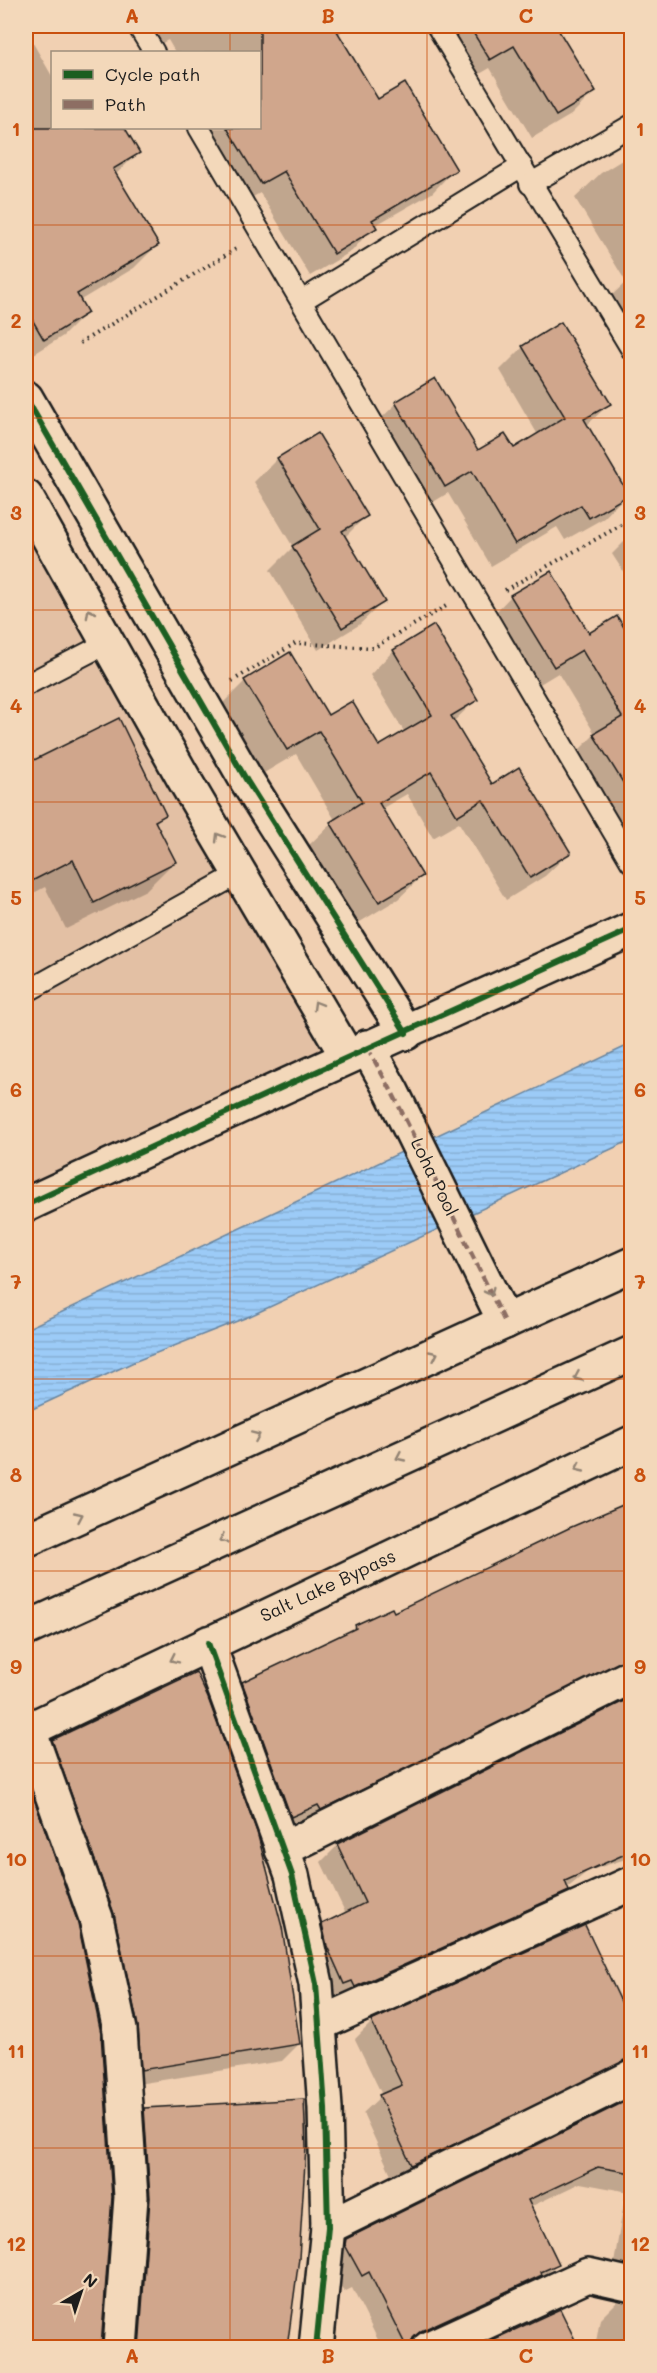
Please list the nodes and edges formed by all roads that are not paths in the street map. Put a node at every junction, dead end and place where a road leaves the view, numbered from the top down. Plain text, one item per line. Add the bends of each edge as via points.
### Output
1 (138, 26) edge
2 (437, 26) edge
3 (153, 51) edge
4 (632, 125) edge
5 (200, 129) edge
6 (522, 166) junction
7 (530, 184) junction
8 (303, 300) junction
9 (632, 350) edge
10 (26, 398) edge
11 (26, 497) edge
12 (107, 643) junction
13 (26, 685) edge
14 (631, 862) edge
15 (240, 873) junction
16 (632, 929) edge
17 (26, 992) edge
18 (406, 1033) junction
19 (357, 1052) junction
20 (26, 1205) edge
21 (632, 1264) edge
22 (505, 1322) junction
23 (632, 1353) edge
24 (632, 1443) edge
25 (26, 1540) edge
26 (26, 1629) edge
27 (208, 1643) junction
28 (632, 1676) edge
29 (27, 1731) edge
30 (282, 1850) junction
31 (632, 1883) edge
32 (319, 2024) junction
33 (632, 2077) edge
34 (328, 2227) junction
35 (632, 2285) edge
36 (120, 2348) edge
37 (316, 2348) edge
38 (429, 2348) edge

1 - 3 lane
2 - 6 lane
4 - 7 lane
5 - 8 lane
6 - 7 lane
6 - 8 lane
7 - 9 lane
8 - 14 lane
10 - 18 street via 248,781
12 -> 11 street, Loha Pool
12 - 13 lane
15 -> 12 street, Loha Pool
15 - 17 lane
19 -> 15 street, Loha Pool
16 - 18 street
18 - 19 street
19 - 20 street
19 -> 22 street, Loha Pool via 392,1092
21 - 22 street
25 -> 22 street
23 -> 26 street
24 -> 27 street, Salt Lake Bypass
27 -> 29 street, Salt Lake Bypass
27 - 30 street
28 - 30 street
29 - 36 street via 96,1918 120,2030 131,2197
30 - 32 street via 292,1875 316,1984
31 - 32 street
32 - 34 street via 326,2108
33 - 34 street
34 - 37 street
35 - 38 street via 588,2275

